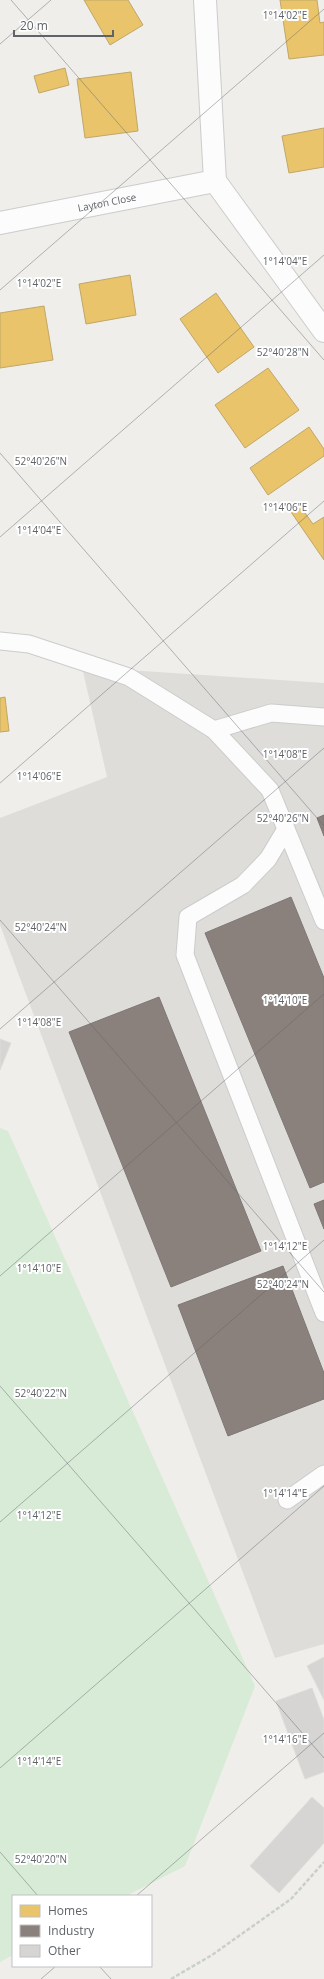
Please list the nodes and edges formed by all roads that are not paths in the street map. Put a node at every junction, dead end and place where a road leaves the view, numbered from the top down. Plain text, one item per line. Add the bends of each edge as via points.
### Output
1 (205, 0) edge
2 (215, 181) junction
3 (0, 223) edge
4 (324, 332) edge
5 (0, 641) edge
6 (324, 717) edge
7 (214, 730) junction
8 (286, 829) junction
9 (324, 921) edge
10 (324, 1313) edge
11 (324, 1474) edge
12 (287, 1500) dead end

1 - 2 street
2 - 3 street, Layton Close
2 - 4 street
5 - 7 lane via 29,644 129,677
6 - 7 lane via 271,713
7 - 8 lane via 270,790
8 - 9 lane
8 - 10 lane via 268,859 243,885 188,917 185,955
11 - 12 lane

